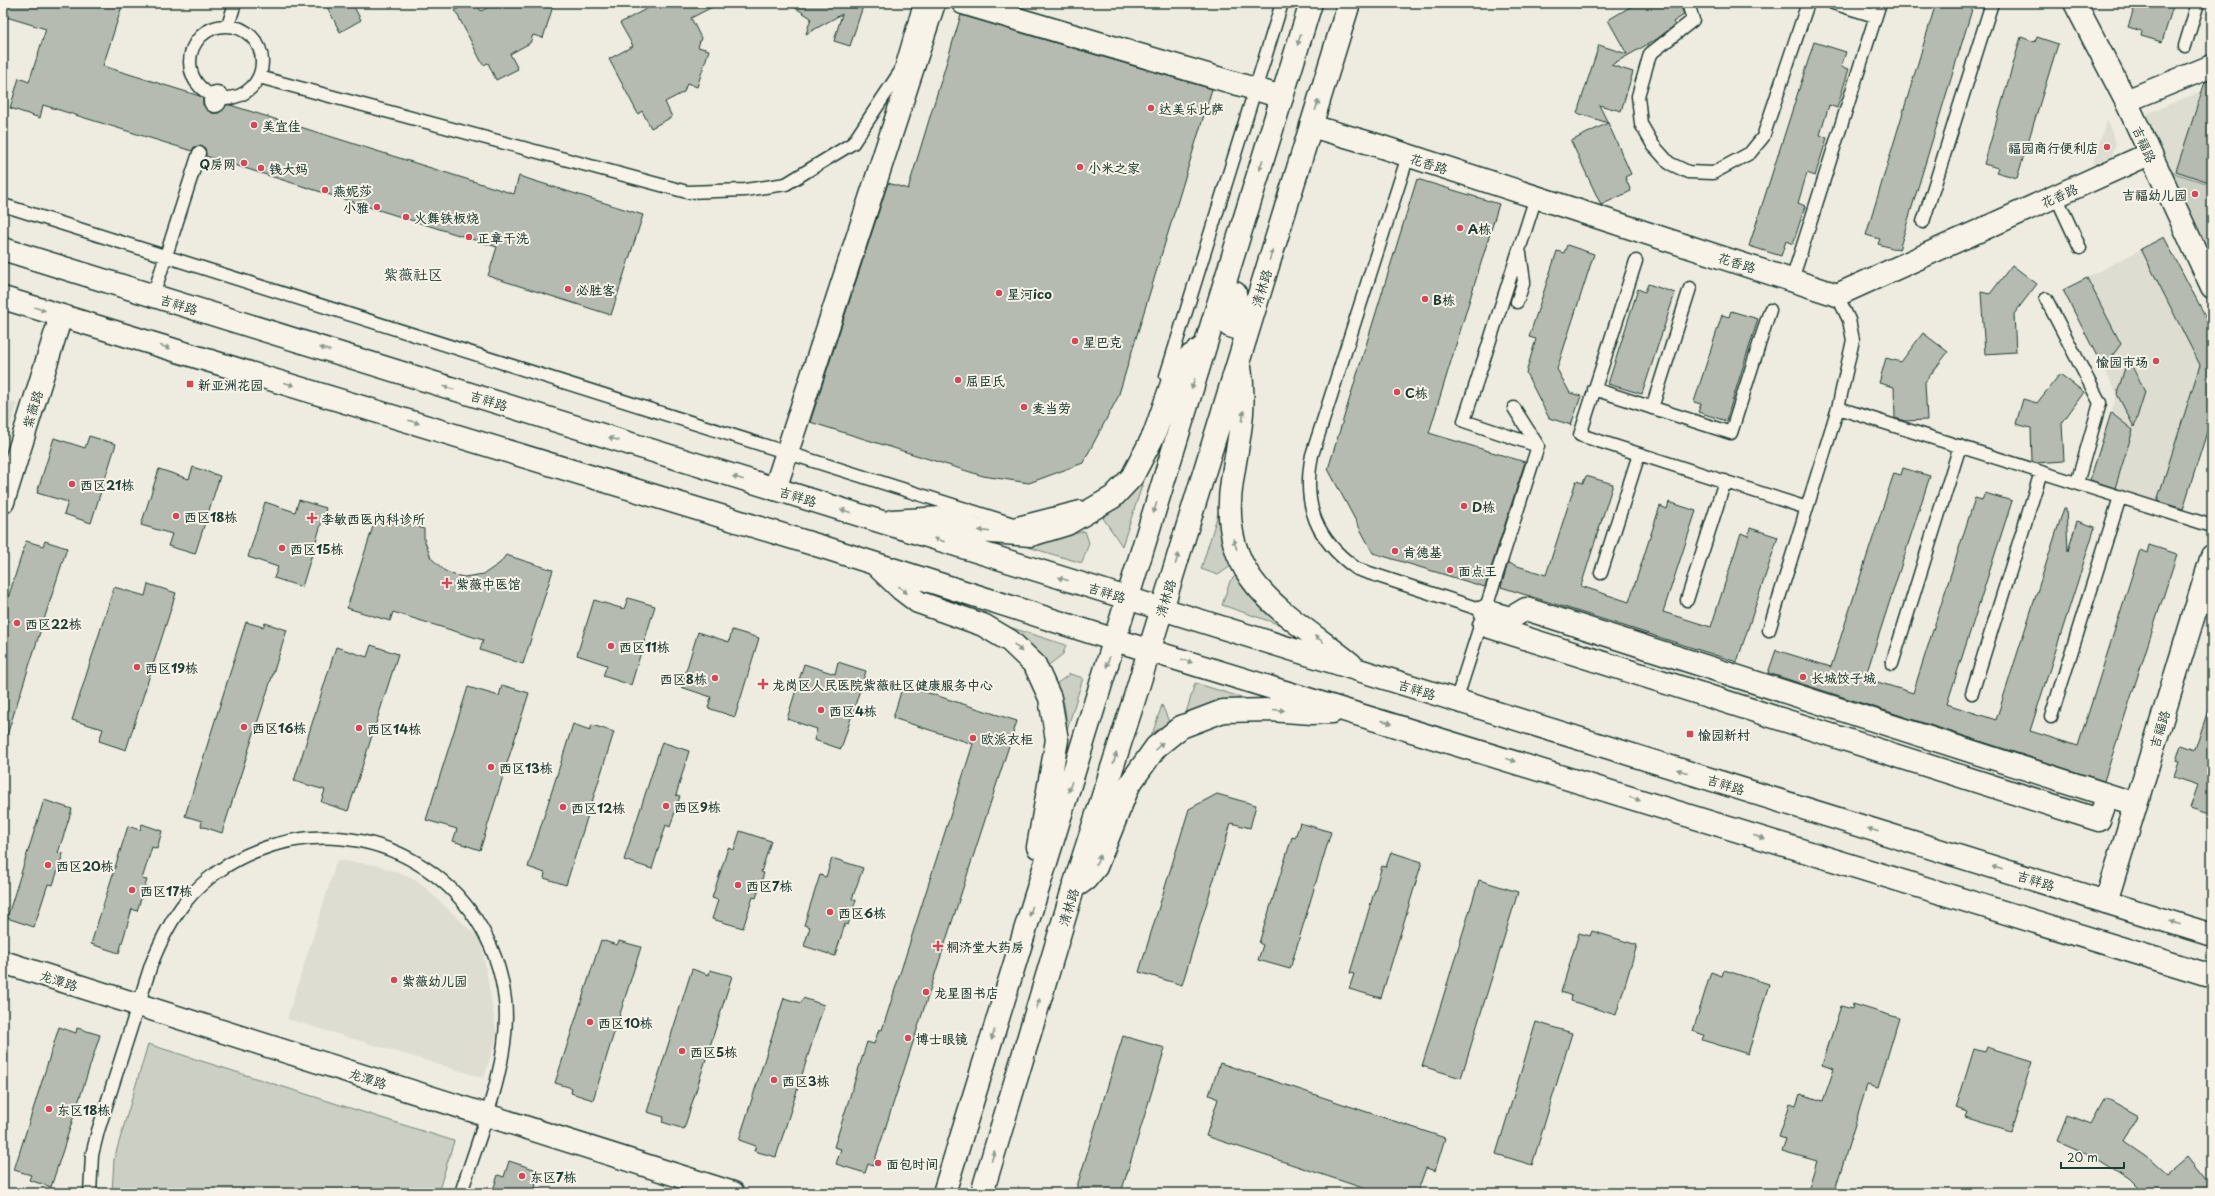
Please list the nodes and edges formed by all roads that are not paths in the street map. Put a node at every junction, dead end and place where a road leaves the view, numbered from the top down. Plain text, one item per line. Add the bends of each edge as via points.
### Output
1 (235, 3) edge
2 (920, 3) edge
3 (934, 3) edge
4 (963, 3) edge
5 (1282, 3) edge
6 (1311, 3) edge
7 (1349, 3) edge
8 (1688, 3) edge
9 (1808, 3) edge
10 (1832, 3) edge
11 (1880, 3) edge
12 (1992, 3) edge
13 (2075, 3) edge
14 (2198, 3) edge
15 (1875, 16) junction
16 (228, 26) junction
17 (2185, 46) dead end
18 (2212, 66) edge
19 (259, 77) junction
20 (1255, 89) junction
21 (1282, 97) junction
22 (2126, 101) junction
23 (1311, 126) junction
24 (198, 153) dead end
25 (2149, 154) junction
26 (1408, 156) junction
27 (2056, 196) junction
28 (1536, 197) junction
29 (3, 205) edge
30 (1923, 222) dead end
31 (1242, 225) junction
32 (2080, 248) dead end
33 (3, 249) edge
34 (1520, 250) junction
35 (166, 256) junction
36 (1636, 261) dead end
37 (1792, 280) junction
38 (2212, 287) edge
39 (1690, 288) dead end
40 (1259, 293) junction
41 (1837, 294) junction
42 (153, 296) junction
43 (3, 298) edge
44 (2046, 299) dead end
45 (1517, 302) dead end
46 (1770, 310) dead end
47 (61, 316) junction
48 (1205, 346) junction
49 (1238, 360) junction
50 (1594, 390) junction
51 (1514, 408) dead end
52 (1652, 408) junction
53 (1838, 408) junction
54 (1538, 446) junction
55 (1960, 446) junction
56 (787, 453) junction
57 (1639, 454) junction
58 (2042, 472) junction
59 (1725, 482) junction
60 (2077, 483) junction
61 (775, 489) junction
62 (2120, 497) junction
63 (3, 502) edge
64 (1807, 508) junction
65 (883, 522) junction
66 (2212, 526) edge
67 (2212, 556) edge
68 (874, 563) junction
69 (1601, 573) dead end
70 (1128, 598) junction
71 (1687, 600) dead end
72 (1162, 610) junction
73 (1483, 617) junction
74 (1769, 630) dead end
75 (1115, 640) junction
76 (1149, 650) junction
77 (1892, 664) dead end
78 (1361, 672) junction
79 (1972, 693) dead end
80 (1456, 701) junction
81 (1349, 711) junction
82 (2051, 717) dead end
83 (2136, 804) junction
84 (1041, 878) junction
85 (1073, 888) junction
86 (2106, 902) junction
87 (2212, 935) edge
88 (3, 962) edge
89 (2212, 976) edge
90 (138, 1005) junction
91 (485, 1115) junction
92 (957, 1152) junction
93 (984, 1189) edge
94 (90, 1193) edge
95 (461, 1193) edge
96 (733, 1193) edge
97 (928, 1193) edge
98 (944, 1193) edge

1 - 16 lane
2 - 19 lane via 900,72 852,143 786,184 745,190 687,192
3 - 56 main road
4 - 20 main road
5 - 20 lane
6 -> 21 main road
23 -> 7 main road, 清林路
8 - 9 lane via 1693,20 1650,54 1638,96 1641,124 1653,145 1668,163 1688,172 1713,173 1750,153 1764,137
10 - 15 lane
11 - 15 lane
12 - 30 lane
13 - 22 main road, 吉福路
14 - 17 lane
15 - 37 lane
16 - 19 lane via 239,28 249,34 257,44 262,66
16 - 19 lane via 216,27 197,40 190,56 191,74 197,84 216,99 229,99 251,88
18 - 22 main road
20 - 21 main road
20 - 56 lane via 1151,424 1115,486 1075,510 1013,524
21 -> 31 main road
22 - 25 main road, 吉福路
23 - 26 main road, 花香路
40 -> 23 main road, 清林路
24 - 35 lane
25 - 27 main road, 花香路
25 - 38 main road, 吉福路
26 - 28 main road, 花香路
26 - 73 lane via 1312,455 1308,479 1311,509 1317,526 1328,543 1357,569
27 - 32 lane
27 - 41 main road, 花香路
28 - 34 lane
28 - 37 main road, 花香路
29 - 35 lane
31 - 40 main road via 1244,257 1228,317 1230,326 1236,328 1246,309
31 - 48 main road
33 - 42 main road, 吉祥路
34 - 45 lane via 1524,281
34 - 54 lane via 1464,421
35 - 42 lane
35 - 56 lane
36 - 50 lane
37 - 41 main road, 花香路
39 - 52 lane
40 - 49 main road, 清林路
41 - 53 lane via 1849,320 1852,340
61 -> 42 main road, 吉祥路
43 -> 47 main road
44 - 60 lane via 2100,403
46 - 52 lane via 1731,433
47 - 63 main road, 紫薇路
47 -> 68 main road
48 -> 65 main road via 1189,357 1176,372 1154,435 1132,477 1114,497 1067,524 1031,535 979,531 942,518
48 -> 70 main road
72 -> 49 main road, 清林路
78 -> 49 main road via 1281,612 1258,590 1245,569 1234,542 1228,503 1243,414 1243,390
50 - 52 lane
50 - 57 lane via 1580,435
51 - 54 lane
53 - 55 lane
53 - 64 lane
54 - 73 lane
55 - 58 lane
55 - 77 lane
56 - 61 main road
57 - 59 lane
57 - 69 lane
58 - 60 lane
58 - 79 lane
59 - 64 lane
59 - 71 lane
60 - 62 lane
65 -> 61 main road, 吉祥路
62 - 66 lane
62 - 82 lane
64 - 74 lane
70 -> 65 main road, 吉祥路
67 - 83 main road, 吉福路
68 - 75 main road
68 -> 84 main road via 901,590 918,602 983,625 1010,641 1035,664 1050,698 1057,740 1037,856
70 - 72 main road, 吉祥路
70 - 75 main road
72 - 76 main road, 清林路
72 - 78 main road, 吉祥路
73 - 80 lane
73 - 83 main road via 1511,618 1526,609
75 - 76 main road
75 -> 84 main road
76 -> 81 main road
85 -> 76 main road, 清林路
78 - 80 main road, 吉祥路
86 -> 80 main road, 吉祥路
85 -> 81 main road via 1086,879 1096,867 1129,785 1156,747 1181,727 1223,711
81 -> 89 main road
83 - 86 main road, 吉福路
84 -> 92 main road
93 -> 85 main road, 清林路
87 -> 86 main road, 吉祥路
88 - 90 main road, 龙潭路
90 - 91 main road, 龙潭路
90 - 91 lane via 160,942 172,920 204,882 224,867 269,846 318,837 343,838 391,849 419,863 453,890 470,909 494,952 501,976 506,1026 502,1057
90 - 94 lane via 98,1131 92,1155
91 - 95 lane
91 - 96 main road, 龙潭路
92 - 97 main road via 943,1177
92 - 98 main road

